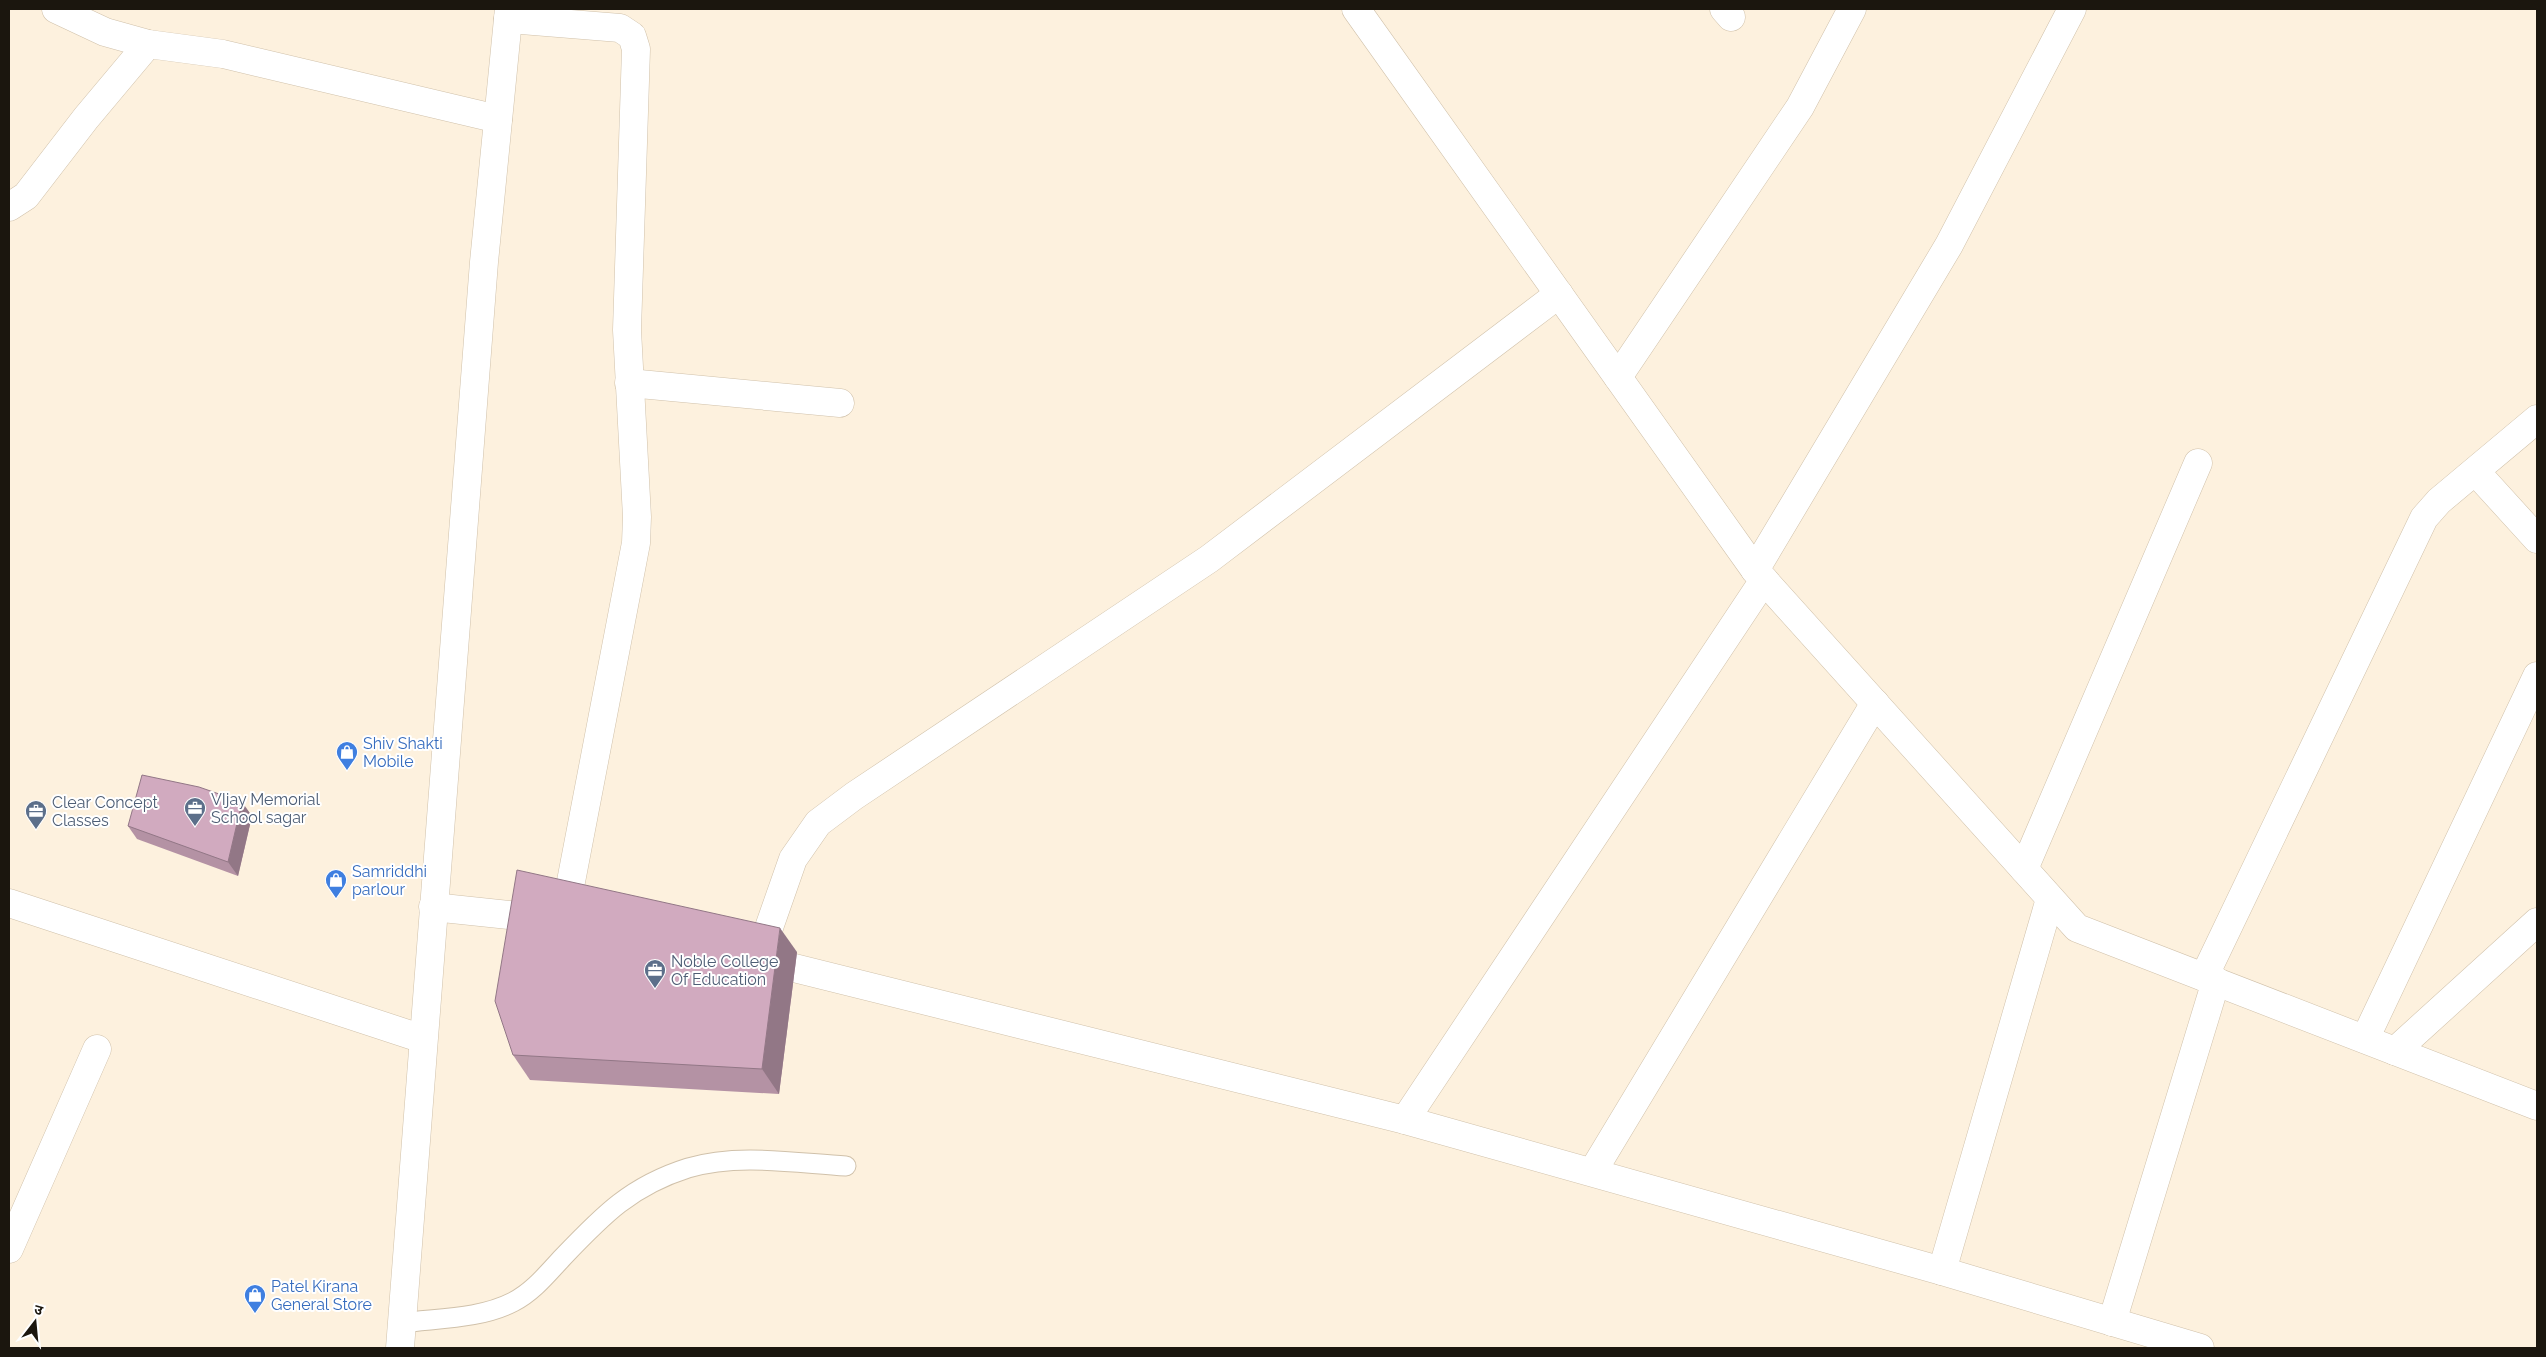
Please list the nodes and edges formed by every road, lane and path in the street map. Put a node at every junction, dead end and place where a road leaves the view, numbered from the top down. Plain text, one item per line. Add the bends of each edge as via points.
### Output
1 (56, 9) edge
2 (1356, 9) edge
3 (1852, 9) edge
4 (2072, 9) edge
5 (509, 14) edge
6 (148, 44) junction
7 (498, 119) junction
8 (9, 207) edge
9 (1559, 294) junction
10 (1618, 376) junction
11 (629, 383) junction
12 (840, 403) dead end
13 (2537, 419) edge
14 (2198, 463) dead end
15 (2476, 472) junction
16 (2537, 539) edge
17 (1759, 575) junction
18 (2537, 676) edge
19 (1875, 703) junction
20 (2024, 869) junction
21 (2050, 898) junction
22 (9, 903) edge
23 (433, 906) junction
24 (564, 921) junction
25 (2537, 922) edge
26 (593, 926) edge
27 (729, 953) edge
28 (758, 959) junction
29 (2210, 979) junction
30 (423, 1039) junction
31 (2365, 1039) junction
32 (97, 1050) dead end
33 (2395, 1051) junction
34 (2537, 1106) edge
35 (1405, 1120) junction
36 (846, 1166) dead end
37 (1593, 1171) junction
38 (9, 1250) edge
39 (1942, 1271) junction
40 (2112, 1322) junction
41 (400, 1336) edge
42 (2200, 1348) edge

1 - 6 street via 105,32
2 - 9 street
3 - 10 street via 1800,106
4 - 17 street via 1949,245
5 - 7 street
5 - 11 street via 620,28 632,36 636,49 627,330
6 - 7 street via 222,54
6 - 8 street via 26,196
7 - 23 street
9 - 10 street
9 - 28 street via 1209,559 818,823 794,858
10 - 17 street
11 - 12 street
11 - 24 street via 636,543
13 - 15 street
14 - 20 street
15 - 16 street
15 - 29 street via 2439,501 2410,542
17 - 19 street
17 - 35 street
18 - 31 street
19 - 20 street
19 - 37 street
20 - 21 street
21 - 29 street via 2077,928
21 - 39 street
22 - 30 street
23 - 24 street
23 - 30 street
24 - 26 street
25 - 33 street
27 - 28 street
28 - 35 street
29 - 31 street
29 - 40 street
30 - 41 street
31 - 33 street
32 - 38 street
33 - 34 street
35 - 37 street
36 - 41 lane via 741,1160 689,1168 650,1183 621,1200 532,1289 514,1302 493,1311
37 - 39 street
39 - 40 street
40 - 42 street

